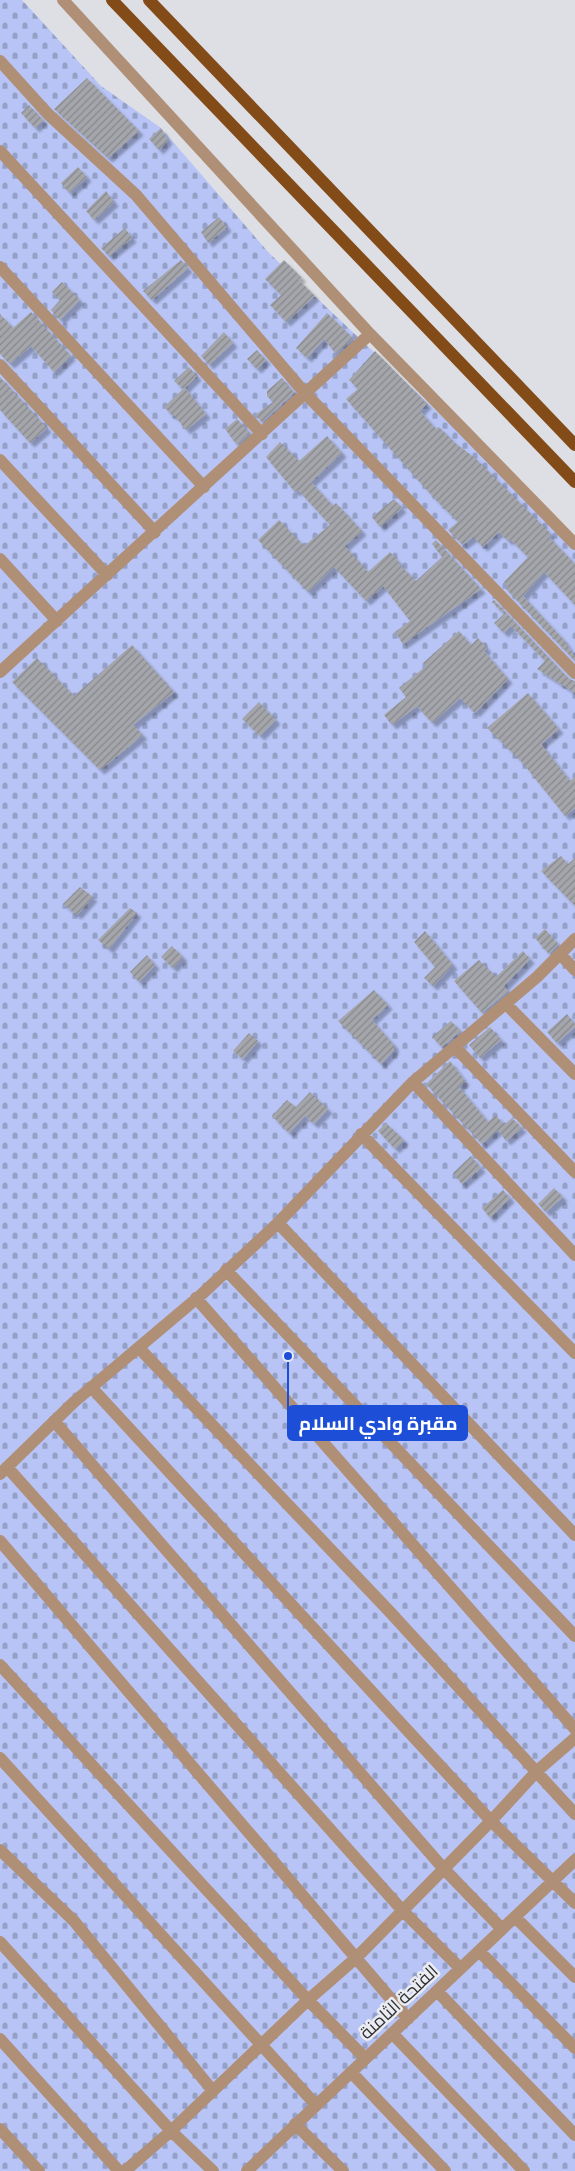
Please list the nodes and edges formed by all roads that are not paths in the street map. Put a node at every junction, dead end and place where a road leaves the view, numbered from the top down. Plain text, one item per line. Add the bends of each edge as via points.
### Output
1 (63, 0) edge
2 (112, 0) edge
3 (149, 0) edge
4 (0, 61) edge
5 (0, 151) edge
6 (0, 267) edge
7 (370, 334) junction
8 (0, 365) edge
9 (304, 392) junction
10 (262, 434) junction
11 (575, 445) edge
12 (0, 460) edge
13 (575, 482) edge
14 (204, 487) junction
15 (155, 532) junction
16 (575, 544) edge
17 (0, 559) edge
18 (107, 575) junction
19 (58, 620) junction
20 (0, 672) edge
21 (575, 672) edge
22 (575, 939) edge
23 (560, 954) junction
24 (575, 970) edge
25 (505, 1002) junction
26 (455, 1047) junction
27 (575, 1074) edge
28 (412, 1082) junction
29 (361, 1134) junction
30 (575, 1172) edge
31 (278, 1224) junction
32 (575, 1255) edge
33 (226, 1270) junction
34 (196, 1298) junction
35 (138, 1348) junction
36 (575, 1354) edge
37 (91, 1388) junction
38 (54, 1421) junction
39 (4, 1470) edge
40 (575, 1535) edge
41 (0, 1541) edge
42 (575, 1636) edge
43 (0, 1665) edge
44 (575, 1729) edge
45 (575, 1738) edge
46 (0, 1758) edge
47 (537, 1771) junction
48 (575, 1814) edge
49 (491, 1821) junction
50 (0, 1850) edge
51 (575, 1860) edge
52 (443, 1868) junction
53 (553, 1881) junction
54 (575, 1903) edge
55 (402, 1910) junction
56 (516, 1918) junction
57 (502, 1929) junction
58 (0, 1942) edge
59 (479, 1951) junction
60 (356, 1958) junction
61 (460, 1968) junction
62 (575, 1977) edge
63 (436, 1991) junction
64 (308, 2000) junction
65 (408, 2019) junction
66 (392, 2033) junction
67 (0, 2039) edge
68 (262, 2044) junction
69 (575, 2048) edge
70 (365, 2058) junction
71 (351, 2072) junction
72 (213, 2091) junction
73 (316, 2105) junction
74 (295, 2124) junction
75 (0, 2130) edge
76 (171, 2131) junction
77 (575, 2135) edge
78 (251, 2169) edge
79 (39, 2171) edge
80 (119, 2171) edge
81 (125, 2171) edge
82 (213, 2171) edge
83 (343, 2171) edge
84 (445, 2171) edge
85 (524, 2171) edge

1 - 7 street
2 - 13 main road
3 - 11 main road
4 - 9 street via 48,114 136,195
5 - 10 street
6 - 14 street
7 - 9 street
7 - 16 street
8 - 15 street
9 - 10 street
9 - 21 street
10 - 14 street
12 - 18 street
14 - 15 street
15 - 18 street
17 - 19 street
18 - 19 street
19 - 20 street
22 - 23 street
23 - 24 street
23 - 25 street
25 - 26 street
25 - 27 street
26 - 28 street
26 - 30 street
28 - 29 street
28 - 32 street
29 - 31 street
29 - 36 street
31 - 33 street
31 - 40 street
33 - 34 street
33 - 42 street
34 - 35 street
34 - 44 street
35 - 37 street
35 - 47 street
37 - 38 street
37 - 49 street
38 - 39 street
38 - 52 street
39 - 55 street
41 - 60 street
43 - 64 street
45 - 47 street
46 - 68 street
47 - 48 street
47 - 49 street
49 - 52 street
49 - 53 street
50 - 72 street via 74,1921
51 - 53 street, الفتحة الثامنة
52 - 55 street
52 - 57 street
53 - 54 street
53 - 56 street, الفتحة الثامنة
55 - 60 street
55 - 61 street
56 - 57 street, الفتحة الثامنة
56 - 62 street
57 - 59 street, الفتحة الثامنة
58 - 76 street
59 - 61 street, الفتحة الثامنة
59 - 69 street
60 - 64 street
60 - 65 street
61 - 63 street, الفتحة الثامنة
63 - 65 street, الفتحة الثامنة
63 - 77 street
64 - 68 street
64 - 70 street
65 - 66 street, الفتحة الثامنة
66 - 70 street, الفتحة الثامنة
66 - 85 street
67 - 80 street
68 - 72 street
68 - 73 street
70 - 71 street, الفتحة الثامنة
71 - 73 street, الفتحة الثامنة
71 - 84 street
72 - 76 street
73 - 74 street, الفتحة الثامنة
74 - 78 street, الفتحة الثامنة
74 - 83 street
75 - 79 street
76 - 81 street
76 - 82 street

